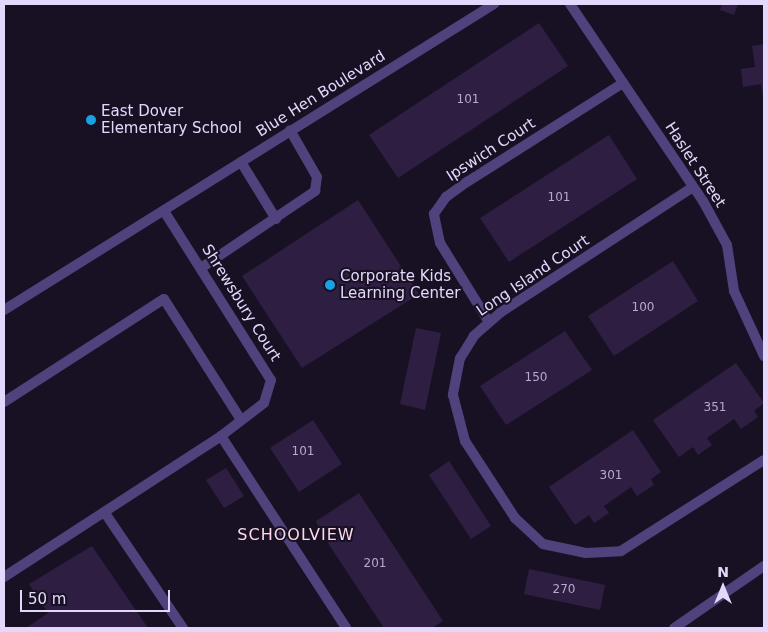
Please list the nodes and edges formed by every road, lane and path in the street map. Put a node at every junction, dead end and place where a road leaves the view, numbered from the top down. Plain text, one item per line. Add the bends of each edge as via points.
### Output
1 (494, 4) edge
2 (570, 4) edge
3 (623, 83) junction
4 (290, 130) junction
5 (241, 162) junction
6 (693, 187) junction
7 (164, 211) junction
8 (276, 219) junction
9 (201, 268) junction
10 (6, 309) edge
11 (489, 322) junction
12 (764, 356) edge
13 (4, 402) edge
14 (241, 420) junction
15 (221, 436) junction
16 (764, 460) edge
17 (105, 513) junction
18 (764, 566) edge
19 (4, 577) edge
20 (183, 628) edge
21 (346, 628) edge
22 (674, 628) edge

1 - 4 street, Blue Hen Boulevard
2 - 3 street, Haslet Street
3 - 6 street, Haslet Street
3 - 11 street, Ipswich Court via 467,182 446,197 434,214 440,243
4 - 5 street, Blue Hen Boulevard
4 - 8 street via 318,184 310,196
5 - 7 street, Blue Hen Boulevard
5 - 8 street
6 - 11 street, Long Island Court
6 - 12 street, Haslet Street via 727,245 734,291
7 - 9 street, Shrewsbury Court
7 - 10 street, Blue Hen Boulevard
8 - 9 street
9 - 14 street, Shrewsbury Court via 271,380 264,403
11 - 16 street, Long Island Court via 474,336 460,358 453,395 465,441 515,518 543,544 586,553 621,551
13 - 14 street via 164,299
14 - 15 street, Shrewsbury Court
15 - 17 street, Shrewsbury Court
15 - 21 street
17 - 19 street, Shrewsbury Court
17 - 20 street
18 - 22 street

